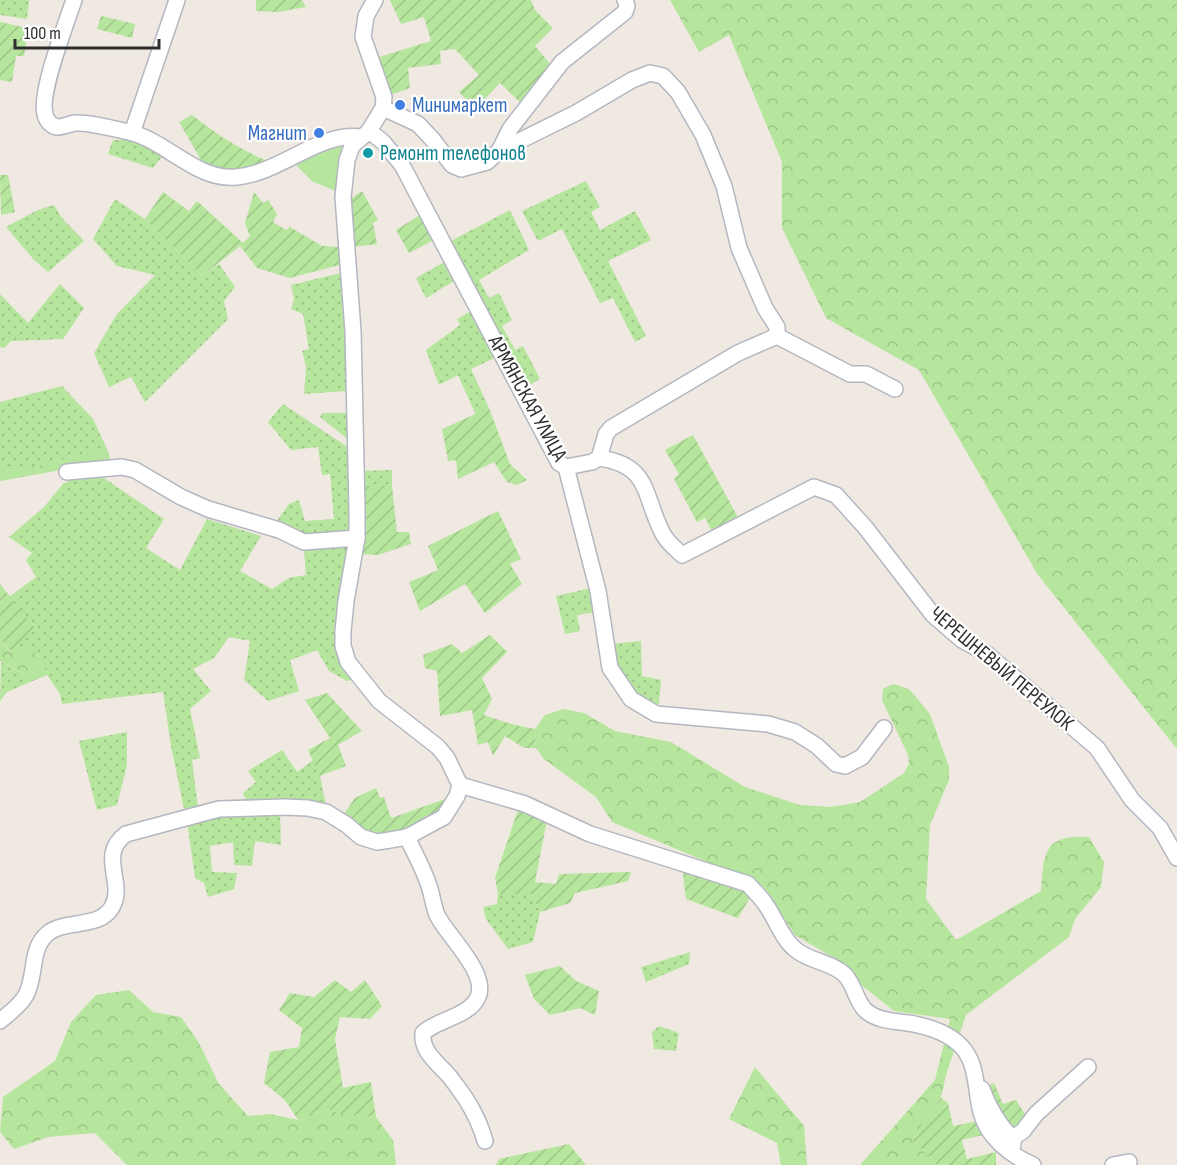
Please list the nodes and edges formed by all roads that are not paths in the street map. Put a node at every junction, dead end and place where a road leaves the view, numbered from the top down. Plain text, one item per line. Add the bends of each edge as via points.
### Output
1 (74, 0) edge
2 (177, 0) edge
3 (375, 0) edge
4 (625, 0) edge
5 (383, 108) junction
6 (132, 133) junction
7 (365, 134) junction
8 (499, 151) junction
9 (777, 336) junction
10 (895, 389) dead end
11 (598, 458) junction
12 (566, 468) junction
13 (67, 472) dead end
14 (357, 538) junction
15 (885, 728) dead end
16 (460, 785) junction
17 (407, 837) junction
18 (1177, 858) edge
19 (0, 1021) edge
20 (1088, 1067) dead end
21 (485, 1142) dead end
22 (1011, 1144) junction
23 (1130, 1162) dead end
24 (1033, 1165) edge
25 (1113, 1165) edge

1 - 6 street via 47,84 45,116 57,127 76,123
2 - 6 street
3 - 5 street via 366,16 363,37 384,97
4 - 8 street via 625,12 555,70 510,129
5 - 7 street
5 - 8 street via 418,124 452,165 461,169 488,162
6 - 7 street via 202,171 237,177 268,170 335,138
7 - 12 street, АРМЯНСКАЯ УЛИЦА via 383,142 402,165 559,464
7 - 14 street via 352,146 347,160 343,197 352,331
8 - 9 street via 632,80 650,73 663,75 678,92 703,135 724,186 739,248 777,327
9 - 10 street via 850,374 866,374
9 - 11 street via 738,353 611,428
11 - 12 street
11 - 18 street, ЧЕРЕШНЕВЫЙ ПЕРЕУЛОК via 627,465 638,477 664,536 682,555 814,487 837,495 933,615 962,640 987,654 1096,748 1132,800 1160,828
12 - 15 street, АРМЯНСКАЯ УЛИЦА via 598,591 610,668 632,699 656,714 768,724 795,732 836,764 845,766 862,757
13 - 14 street via 122,467 135,470 208,509 279,530 304,542
14 - 16 street via 346,601 343,646 348,662 379,700 438,747
16 - 17 street via 444,817
16 - 22 street via 525,804 590,834 748,884 795,949 845,975 865,1010 879,1019 912,1024 957,1042 967,1053 987,1102
17 - 19 street via 377,842 361,837 326,812 285,807 219,809 126,834 113,852 112,908 99,919 45,935 36,951 27,994
17 - 21 street via 428,881 438,915 472,966 480,987 477,1000 456,1017 427,1029 422,1040 429,1055 467,1101
20 - 22 street via 1036,1114
22 - 24 street via 1022,1160
23 - 25 street

